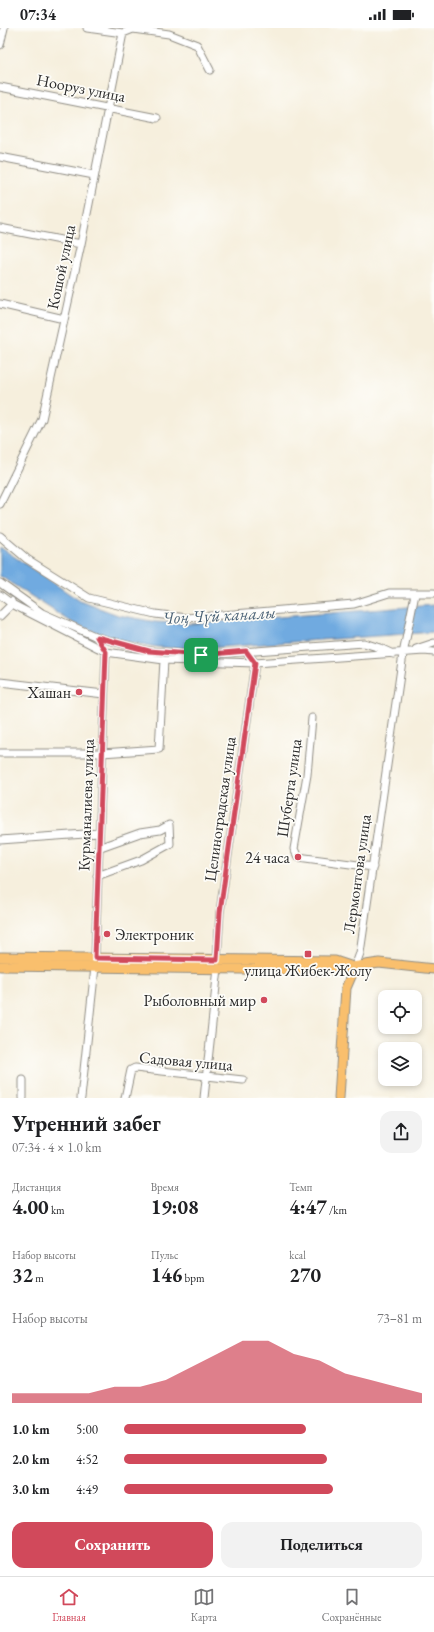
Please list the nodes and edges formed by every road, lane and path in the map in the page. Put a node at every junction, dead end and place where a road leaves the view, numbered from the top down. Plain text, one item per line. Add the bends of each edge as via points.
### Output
1 (4, 28) edge
2 (87, 28) edge
3 (122, 33) junction
4 (0, 45) edge
5 (210, 70) dead end
6 (0, 87) edge
7 (107, 108) junction
8 (157, 118) dead end
9 (0, 157) edge
10 (94, 175) junction
11 (0, 228) edge
12 (81, 244) junction
13 (0, 304) edge
14 (64, 319) junction
15 (1, 502) edge
16 (0, 536) edge
17 (0, 583) edge
18 (9, 588) junction
19 (434, 593) edge
20 (0, 595) edge
21 (414, 597) junction
22 (12, 604) junction
23 (0, 616) edge
24 (97, 637) junction
25 (434, 643) edge
26 (246, 651) junction
27 (106, 652) junction
28 (434, 652) edge
29 (393, 654) junction
30 (403, 654) junction
31 (164, 660) junction
32 (255, 663) junction
33 (0, 682) edge
34 (104, 694) junction
35 (312, 718) dead end
36 (0, 753) edge
37 (102, 753) junction
38 (99, 833) junction
39 (0, 840) edge
40 (98, 848) junction
41 (373, 867) junction
42 (97, 876) junction
43 (0, 957) edge
44 (95, 963) junction
45 (217, 964) junction
46 (0, 966) edge
47 (355, 967) junction
48 (434, 969) edge
49 (205, 1076) junction
50 (23, 1080) dead end
51 (244, 1080) dead end
52 (23, 1098) edge
53 (81, 1098) edge
54 (124, 1098) edge
55 (204, 1098) edge
56 (339, 1098) edge

1 - 4 street
2 - 3 street
3 - 5 street via 133,29 169,34 197,45
3 - 7 street, Кошой улица
6 - 7 street, Нооруз улица
7 - 8 street, Нооруз улица
7 - 10 street, Кошой улица
9 - 10 street
10 - 12 street, Кошой улица
11 - 12 street
12 - 14 street, Кошой улица
13 - 14 street
14 - 15 street, Кошой улица via 42,419
16 - 21 street via 27,559 89,598 155,614 187,618 354,604 389,593
17 - 18 street
18 - 22 street
18 - 24 street via 42,613
19 - 21 street
20 - 22 street
21 - 30 street, Лермонтова улица
22 - 23 street
22 - 27 street
24 - 26 street via 149,651 201,655
24 - 27 street
25 - 30 street
26 - 29 street via 364,643
26 - 32 street
27 - 31 street
27 - 34 street, Курманалиева улица
28 - 30 street
29 - 30 street
29 - 32 street
30 - 41 street, Лермонтова улица
31 - 32 street
31 - 37 street via 159,749
32 - 45 street, Целиноградская улица via 220,912
33 - 34 street
34 - 37 street, Курманалиева улица
35 - 41 street, Шуберта улица via 307,775 294,849 298,857
36 - 37 street
37 - 38 street, Курманалиева улица
38 - 39 street
38 - 40 street, Курманалиева улица
40 - 42 street, Курманалиева улица
40 - 42 street via 169,825 170,844 141,860
41 - 47 street, Лермонтова улица via 360,953
42 - 44 street, Курманалиева улица
43 - 44 main road
44 - 45 main road
44 - 46 main road
44 - 53 street, Курманалиева улица
45 - 47 main road via 333,970
45 - 49 street, Целиноградская улица
47 - 48 main road via 379,963
47 - 56 main road, Лермонтова улица via 346,988
49 - 51 street, Садовая улица
49 - 54 street, Садовая улица via 133,1068
49 - 55 street, Целиноградская улица
50 - 52 street

